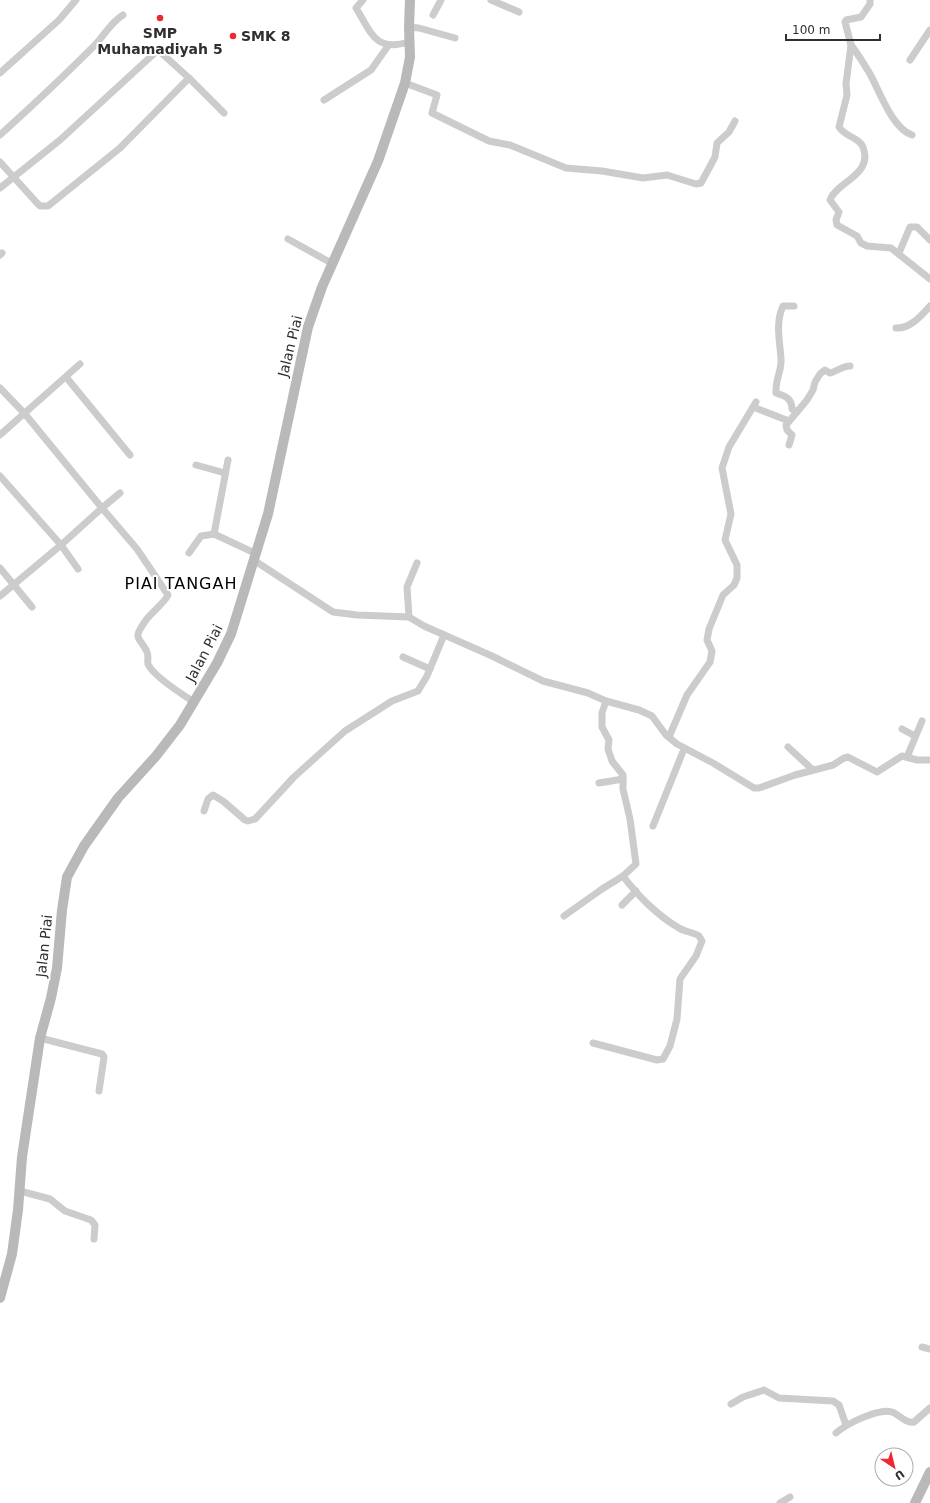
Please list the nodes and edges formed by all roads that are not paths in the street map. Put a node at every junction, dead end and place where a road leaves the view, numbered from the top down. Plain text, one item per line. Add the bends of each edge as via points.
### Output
1 (76, 0) edge
2 (363, 0) edge
3 (410, 0) edge
4 (441, 0) edge
5 (491, 0) edge
6 (870, 0) edge
7 (519, 12) dead end
8 (123, 15) dead end
9 (433, 15) dead end
10 (409, 27) junction
11 (930, 30) edge
12 (455, 38) dead end
13 (410, 42) junction
14 (851, 45) junction
15 (388, 46) junction
16 (910, 60) dead end
17 (0, 73) edge
18 (189, 78) junction
19 (406, 83) junction
20 (324, 100) dead end
21 (224, 113) dead end
22 (735, 121) dead end
23 (0, 135) edge
24 (912, 135) dead end
25 (0, 162) edge
26 (13, 176) junction
27 (0, 188) edge
28 (288, 239) dead end
29 (930, 240) edge
30 (899, 253) junction
31 (333, 264) junction
32 (930, 279) edge
33 (794, 306) dead end
34 (930, 306) edge
35 (896, 328) dead end
36 (80, 364) dead end
37 (850, 366) dead end
38 (66, 377) junction
39 (0, 388) edge
40 (797, 412) junction
41 (25, 414) junction
42 (789, 421) junction
43 (0, 435) edge
44 (788, 445) dead end
45 (130, 454) dead end
46 (228, 460) dead end
47 (196, 465) dead end
48 (225, 473) junction
49 (0, 476) edge
50 (120, 493) dead end
51 (102, 508) junction
52 (214, 534) junction
53 (61, 545) junction
54 (190, 553) dead end
55 (256, 557) junction
56 (417, 563) dead end
57 (0, 568) edge
58 (78, 569) dead end
59 (14, 584) junction
60 (0, 596) edge
61 (32, 607) dead end
62 (410, 617) junction
63 (444, 635) junction
64 (403, 656) dead end
65 (430, 669) junction
66 (606, 700) junction
67 (194, 702) junction
68 (922, 721) dead end
69 (902, 729) dead end
70 (915, 736) junction
71 (669, 737) junction
72 (788, 747) dead end
73 (684, 749) junction
74 (907, 757) junction
75 (930, 760) edge
76 (813, 770) junction
77 (623, 779) junction
78 (599, 783) dead end
79 (204, 811) dead end
80 (653, 826) dead end
81 (623, 876) junction
82 (636, 891) junction
83 (622, 905) dead end
84 (564, 916) dead end
85 (40, 1038) junction
86 (593, 1043) dead end
87 (100, 1091) dead end
88 (20, 1192) junction
89 (94, 1239) dead end
90 (0, 1298) edge
91 (922, 1347) dead end
92 (930, 1349) edge
93 (731, 1404) dead end
94 (930, 1408) edge
95 (846, 1425) junction
96 (836, 1433) dead end
97 (930, 1472) edge
98 (928, 1485) edge
99 (790, 1497) dead end
100 (780, 1503) edge
101 (915, 1503) edge

1 - 17 street via 59,20
2 - 15 street via 356,8 374,35 382,44
3 - 10 street, Jalan Piai
4 - 9 street
5 - 7 street
6 - 14 street via 861,17 845,22
8 - 23 street via 108,27 96,45
10 - 12 street
10 - 13 street, Jalan Piai
11 - 16 street
13 - 15 street
13 - 19 street, Jalan Piai
14 - 24 street via 870,73 900,128
14 - 30 street via 847,95 839,127 863,146 865,156 857,174 830,200 839,212 837,225 857,236 866,246 887,247
15 - 20 street via 370,70
18 - 21 street
18 - 26 street via 158,50 60,140
18 - 26 street via 120,148 51,204 40,206
19 - 22 street via 437,95 432,113 489,141 510,145 566,168 643,178 667,175 696,184 701,183 715,157 717,143 729,132
19 - 31 street, Jalan Piai via 378,161
25 - 26 street
26 - 27 street
28 - 31 street
29 - 30 street via 917,227 910,227
30 - 32 street
31 - 55 street, Jalan Piai via 308,327 275,487
33 - 40 street via 783,306 781,312 778,337 781,360 775,386 776,393 787,397 792,409
34 - 35 street via 914,322 903,328
36 - 38 street
37 - 40 street via 830,373 825,370 820,374 807,400
38 - 41 street
38 - 45 street
39 - 41 street
40 - 42 street
41 - 43 street
41 - 51 street
42 - 44 street via 786,425 792,435
42 - 71 street via 755,404 726,454 722,468 731,514 725,540 737,565 737,578 723,596 709,629 707,640 712,651 710,662 687,695
46 - 48 street
47 - 48 street
48 - 52 street
49 - 53 street
50 - 51 street
51 - 53 street
51 - 67 street via 137,549 168,595 145,620 138,634 138,640 148,653 148,665 173,688
52 - 54 street via 201,536
52 - 55 street
53 - 58 street
53 - 59 street
55 - 62 street via 333,612
55 - 67 street, Jalan Piai via 231,634
56 - 62 street via 407,587
57 - 59 street
59 - 60 street
59 - 61 street
62 - 63 street
63 - 65 street
63 - 66 street via 543,681
64 - 65 street
65 - 79 street via 418,691 392,701 337,738 294,777 255,819 245,820 213,794
66 - 71 street via 652,716
66 - 77 street via 602,713 602,727 609,740 610,757 623,775
67 - 85 street, Jalan Piai via 171,737 118,798 72,865 65,887 52,998
68 - 70 street
69 - 70 street
70 - 74 street
71 - 73 street
72 - 76 street
73 - 76 street via 754,788
73 - 80 street
74 - 75 street
74 - 76 street via 898,758 877,772 848,757 834,765
77 - 78 street
77 - 81 street via 636,860 634,867
81 - 82 street
81 - 84 street
82 - 83 street
82 - 86 street via 674,924 699,936 702,941 680,979 677,1019 670,1046 663,1059 657,1060
85 - 87 street via 102,1054 104,1057
85 - 88 street, Jalan Piai via 22,1157
88 - 89 street via 50,1199 74,1215 91,1220 95,1225
88 - 90 street, Jalan Piai via 12,1254
91 - 92 street
93 - 95 street via 764,1390 779,1398 830,1401 839,1405
94 - 95 street via 912,1423 890,1412 883,1412
95 - 96 street
97 - 98 street
98 - 101 street
99 - 100 street

